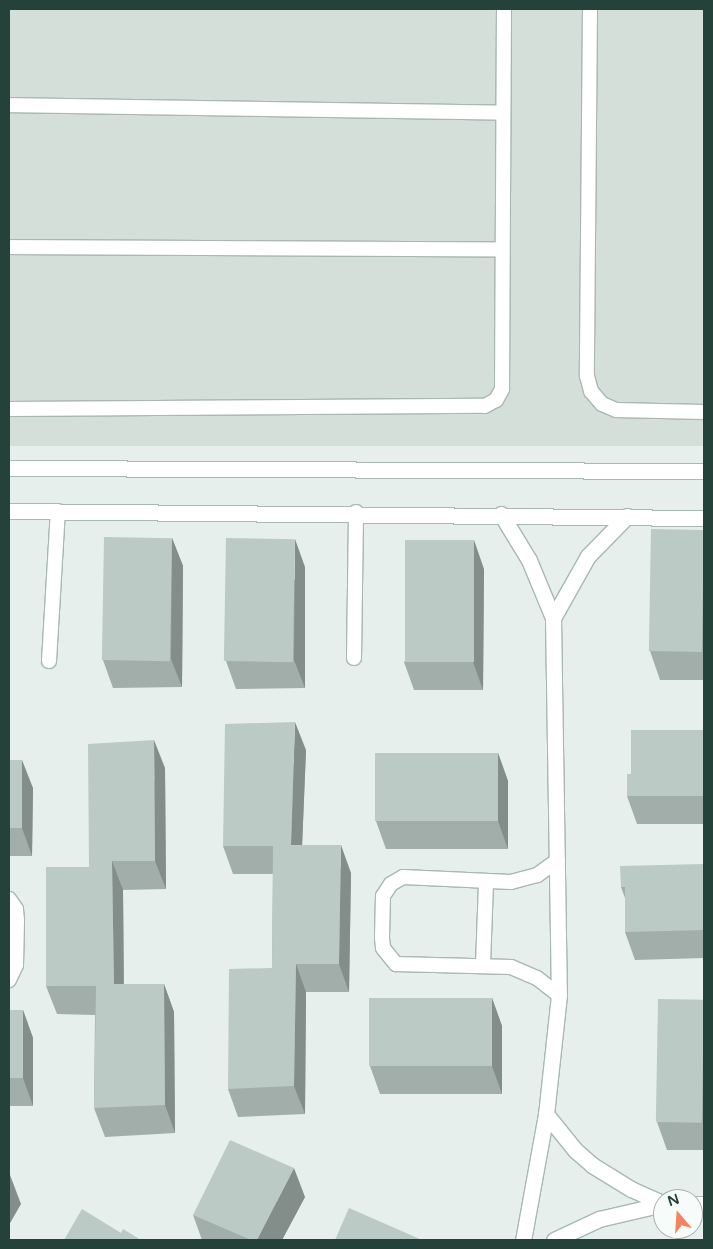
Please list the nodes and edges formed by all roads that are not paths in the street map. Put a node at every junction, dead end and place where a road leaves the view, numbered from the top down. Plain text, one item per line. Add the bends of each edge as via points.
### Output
1 (504, 9) edge
2 (590, 9) edge
3 (9, 105) edge
4 (504, 113) junction
5 (9, 247) edge
6 (502, 250) junction
7 (9, 409) edge
8 (704, 412) edge
9 (9, 468) edge
10 (704, 471) edge
11 (9, 511) edge
12 (58, 511) junction
13 (356, 512) junction
14 (502, 514) junction
15 (627, 516) junction
16 (704, 518) edge
17 (553, 618) junction
18 (354, 658) dead end
19 (50, 661) dead end
20 (558, 860) junction
21 (486, 883) junction
22 (9, 900) edge
23 (483, 965) junction
24 (9, 980) edge
25 (559, 995) junction
26 (546, 1114) junction
27 (653, 1200) edge
28 (653, 1206) edge
29 (523, 1240) edge
30 (554, 1240) edge

1 - 4 lane
2 - 8 lane via 587,376 591,391 602,404 616,410
3 - 4 lane
4 - 6 lane
5 - 6 lane
6 - 7 lane via 502,389 496,400 485,406
9 - 10 street
11 - 12 street
12 - 13 street
12 - 19 lane
13 - 14 street
13 - 18 lane
14 - 15 street
14 - 17 street via 529,560
15 - 16 street
15 - 17 street via 588,556
17 - 20 street
20 - 21 lane via 537,875
20 - 25 street
21 - 23 lane
21 - 23 lane via 403,877 391,884 383,896 382,910 383,948 396,964
22 - 24 lane via 16,910 17,939 16,965
23 - 25 lane via 520,971 537,978
25 - 26 street
26 - 27 street via 575,1150 592,1165
26 - 29 street
28 - 30 street via 600,1219

